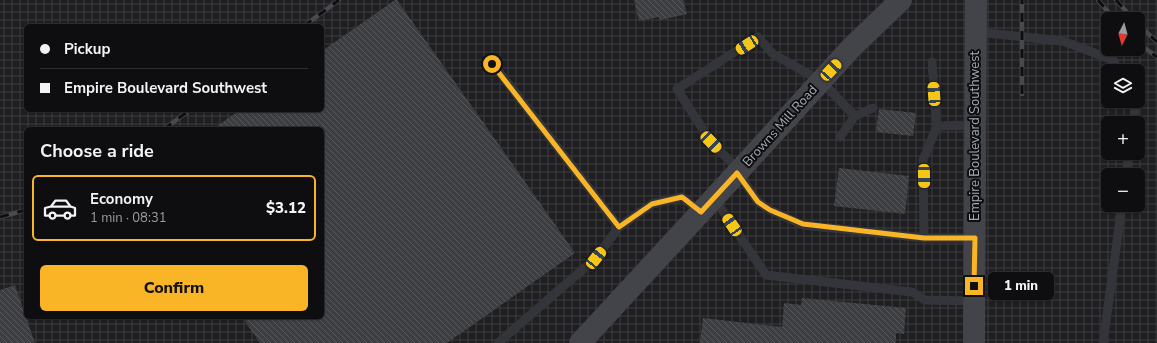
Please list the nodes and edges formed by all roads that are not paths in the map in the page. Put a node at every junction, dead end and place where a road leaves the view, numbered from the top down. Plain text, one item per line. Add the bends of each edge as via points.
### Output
1 (901, 0) edge
2 (976, 0) edge
3 (976, 32) junction
4 (932, 62) dead end
5 (492, 64) dead end
6 (1115, 64) edge
7 (821, 81) junction
8 (873, 108) dead end
9 (855, 116) junction
10 (936, 126) junction
11 (975, 126) junction
12 (840, 137) dead end
13 (737, 173) junction
14 (708, 205) junction
15 (1121, 212) edge
16 (619, 227) junction
17 (924, 238) junction
18 (975, 238) junction
19 (974, 301) junction
20 (498, 343) edge
21 (580, 343) edge
22 (974, 343) edge
23 (1103, 343) edge

1 - 7 street, Browns Mill Road
2 - 3 street, Empire Boulevard Southwest
3 - 6 lane via 1063,41 1113,60
3 - 11 street, Empire Boulevard Southwest
4 - 10 lane
5 - 16 lane
7 - 9 lane
7 - 13 street, Browns Mill Road
7 - 13 lane via 773,54 758,37 677,89 711,142 730,161
8 - 9 lane
9 - 12 lane
10 - 11 lane
10 - 17 lane via 923,160
11 - 18 street, Empire Boulevard Southwest
13 - 14 street, Browns Mill Road
13 - 17 lane via 758,202 803,224
14 - 16 lane via 682,197 652,204
14 - 19 lane via 766,275 912,292 926,300
14 - 21 street, Browns Mill Road
15 - 23 lane
16 - 20 lane via 596,258
17 - 18 lane
18 - 19 street, Empire Boulevard Southwest
19 - 22 street, Empire Boulevard Southwest

